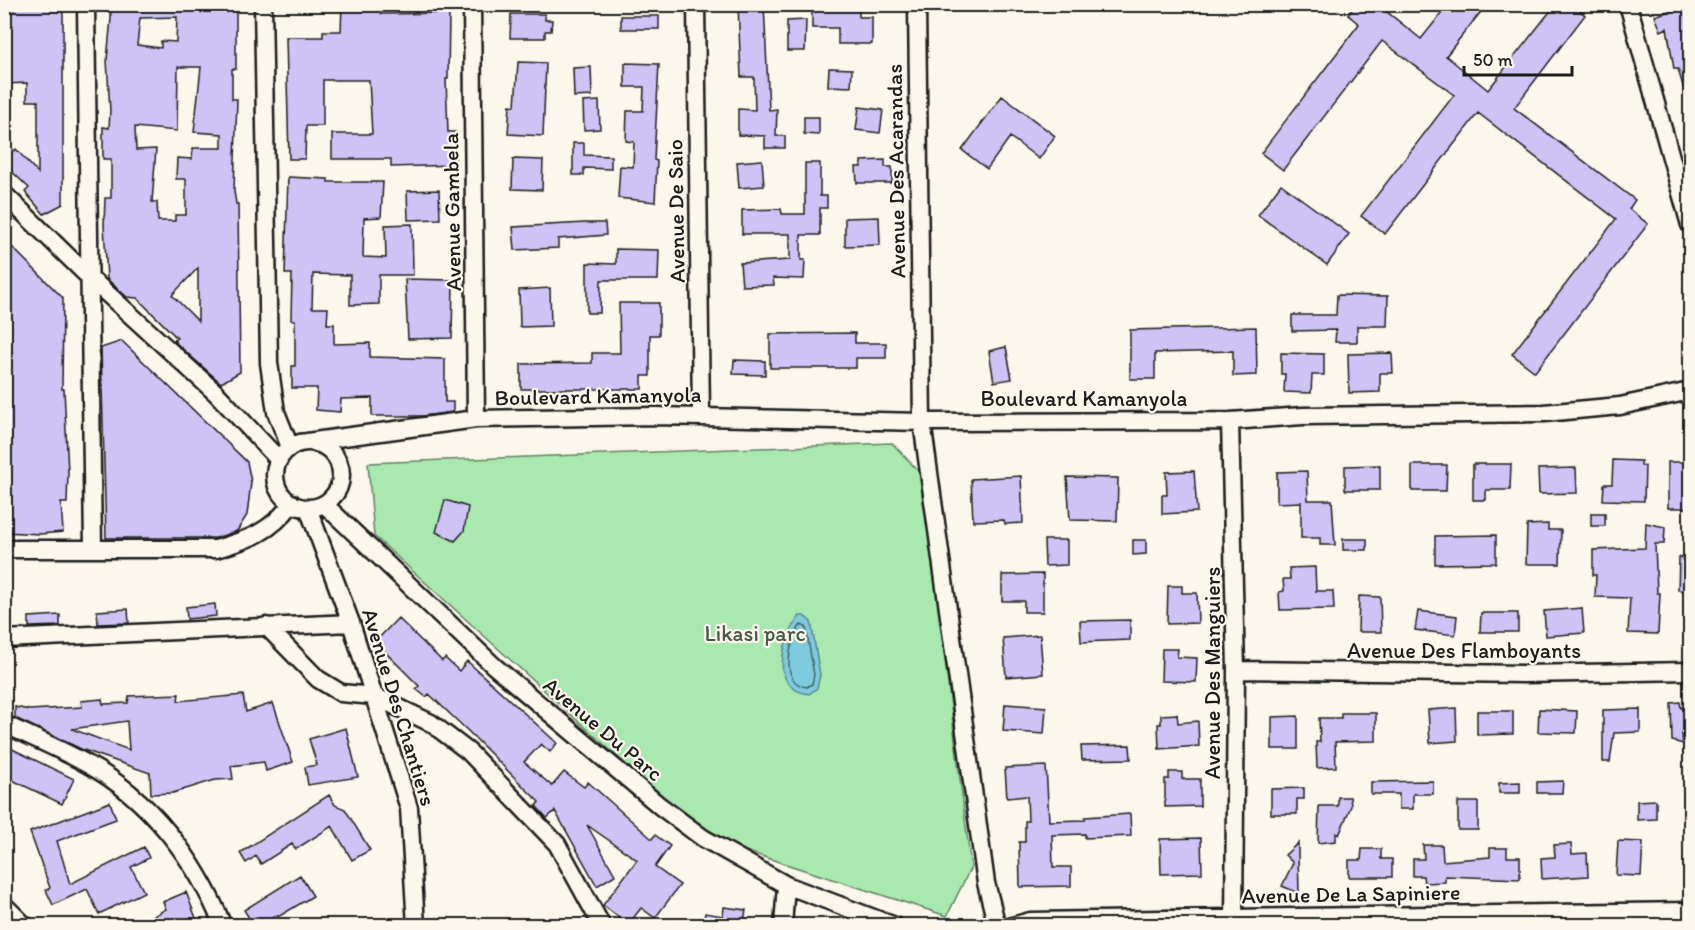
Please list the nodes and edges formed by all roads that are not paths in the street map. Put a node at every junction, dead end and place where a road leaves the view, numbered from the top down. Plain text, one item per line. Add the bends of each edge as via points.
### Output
1 (86, 4) edge
2 (263, 4) edge
3 (472, 4) edge
4 (696, 4) edge
5 (917, 4) edge
6 (1628, 4) edge
7 (4, 194) edge
8 (1690, 225) edge
9 (89, 277) junction
10 (1690, 391) edge
11 (701, 417) junction
12 (476, 419) junction
13 (1230, 421) junction
14 (922, 423) junction
15 (307, 442) junction
16 (290, 447) junction
17 (279, 460) junction
18 (308, 505) junction
19 (4, 549) edge
20 (93, 549) junction
21 (351, 622) junction
22 (266, 626) junction
23 (4, 639) edge
24 (1236, 670) junction
25 (1690, 671) edge
26 (374, 696) junction
27 (4, 724) edge
28 (786, 885) junction
29 (4, 905) edge
30 (1690, 911) edge
31 (1234, 922) edge
32 (25, 926) edge
33 (223, 926) edge
34 (416, 926) edge
35 (602, 926) edge
36 (783, 926) edge
37 (895, 926) edge
38 (997, 926) edge
39 (1012, 926) edge

1 - 9 street
2 - 16 street via 269,363 276,412
3 - 12 street, Avenue Gambela
4 - 11 street, Avenue De Saio
5 - 14 street, Avenue Des Acarandas
6 - 8 street
7 - 9 street
9 - 17 street via 216,393
9 - 20 street
10 - 13 street, Boulevard Kamanyola via 1620,406 1544,413 1303,416
11 - 12 street, Boulevard Kamanyola
11 - 14 street, Boulevard Kamanyola
12 - 15 street, Boulevard Kamanyola
13 - 14 street, Boulevard Kamanyola
13 - 24 street, Avenue Des Manguiers
14 - 38 street, Avenue Des Acarandas via 986,883
15 - 16 street
15 - 18 street via 326,446 341,470 338,490
16 - 17 street
17 - 18 street via 275,476 286,499
18 - 20 street via 246,540 216,549
18 - 21 street, Avenue Des Chantiers
18 - 28 street, Avenue Du Parc via 619,774 704,838
19 - 20 street
21 - 22 street
21 - 26 street, Avenue Des Chantiers
22 - 23 street
22 - 26 street via 318,679 341,693
24 - 25 street, Avenue Des Flamboyants via 1524,674
24 - 31 street, Avenue Des Manguiers
26 - 34 street, Avenue Des Chantiers via 409,808
26 - 35 street via 445,733 513,796 556,844
27 - 33 street via 89,764 154,815 185,854
28 - 36 street
28 - 37 street, Avenue Du Parc
29 - 32 street
30 - 31 street, Avenue De La Sapiniere
31 - 39 street, Avenue De La Sapiniere via 1030,921

